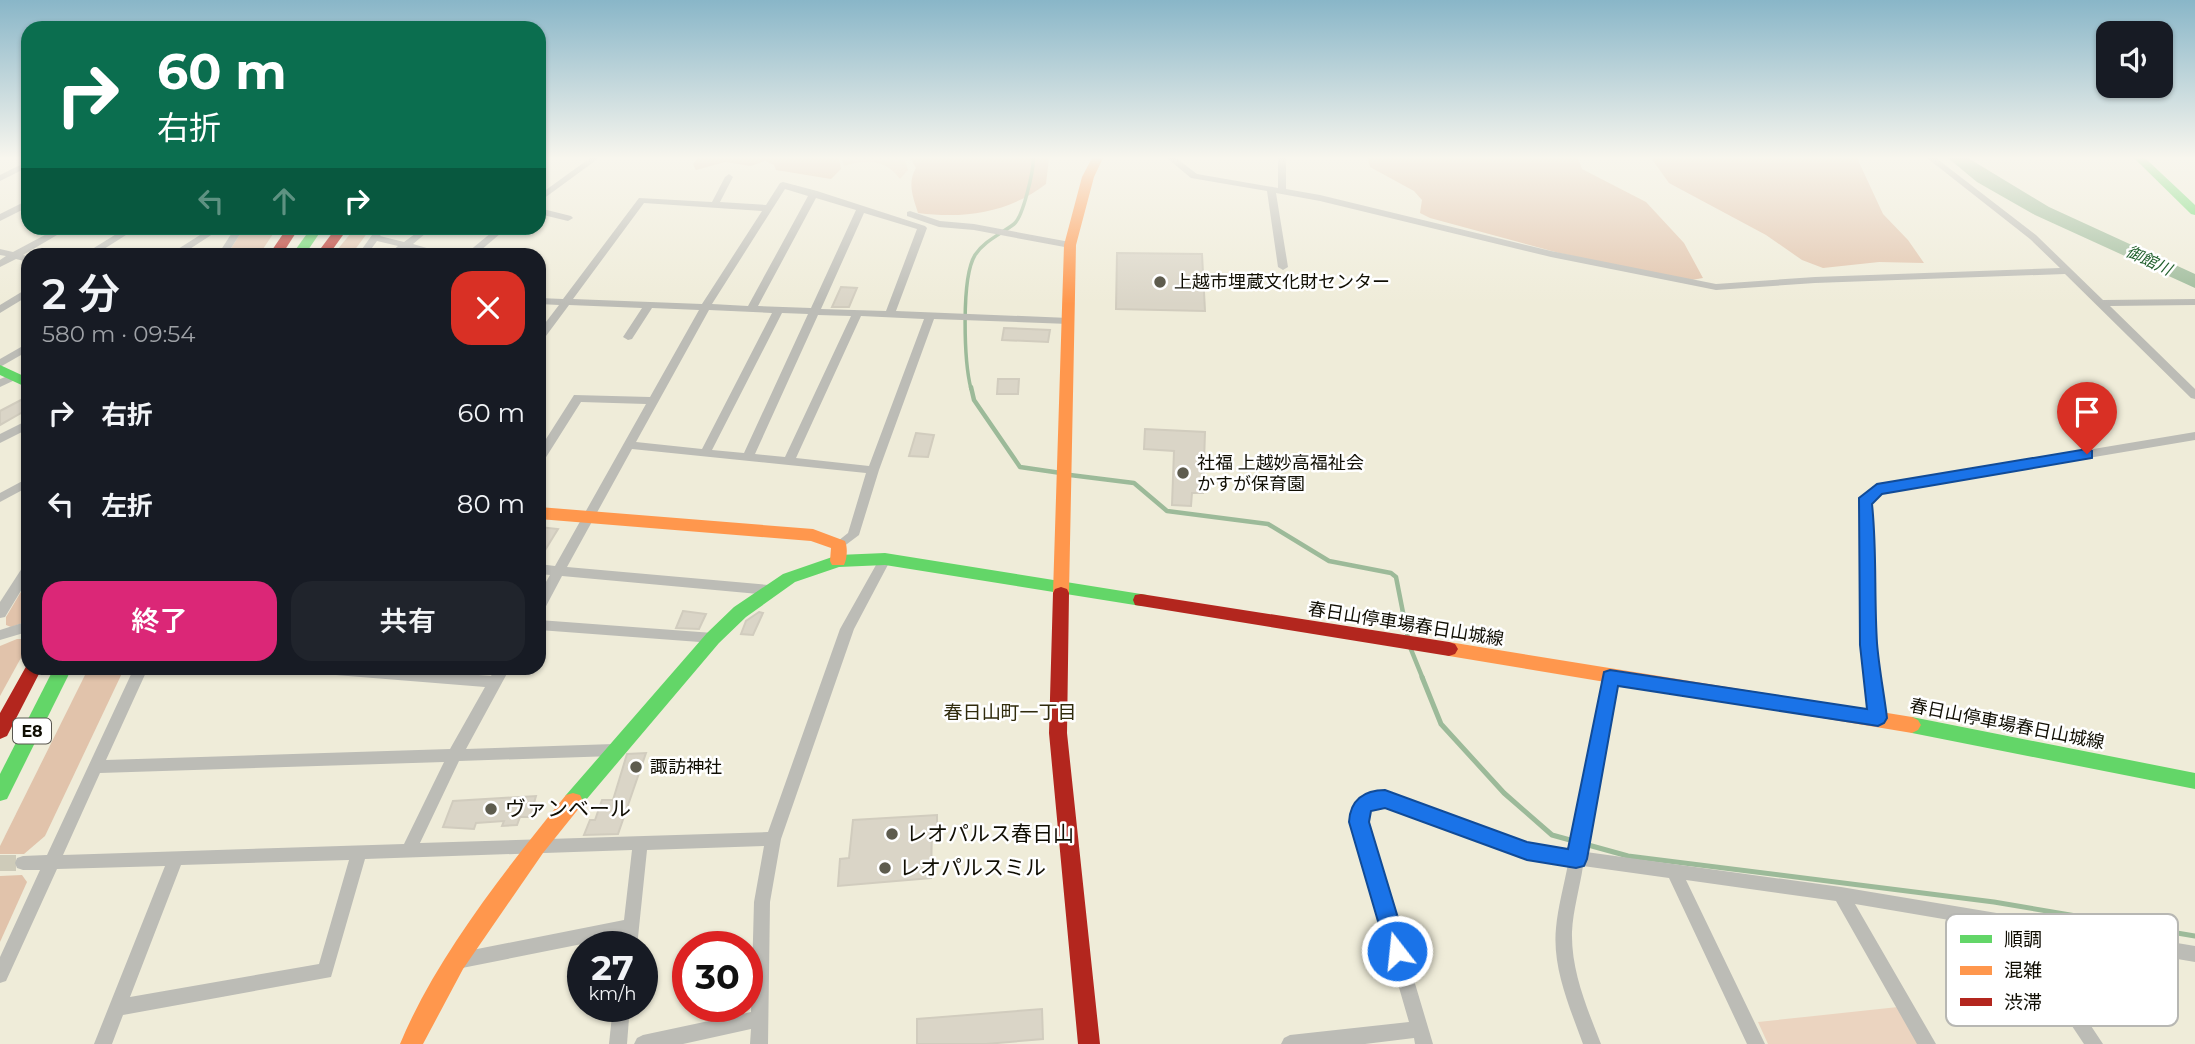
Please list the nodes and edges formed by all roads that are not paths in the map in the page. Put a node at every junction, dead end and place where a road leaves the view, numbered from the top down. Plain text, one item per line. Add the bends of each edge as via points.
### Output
1 (21, 207) edge
2 (637, 207) edge
3 (750, 207) edge
4 (807, 207) edge
5 (854, 207) edge
6 (1082, 207) edge
7 (1278, 207) edge
8 (1355, 207) edge
9 (1995, 207) edge
10 (766, 208) joint
11 (861, 209) junction
12 (546, 213) edge
13 (909, 214) dead end
14 (0, 218) edge
15 (568, 218) dead end
16 (52, 235) edge
17 (120, 235) edge
18 (206, 235) edge
19 (418, 235) edge
20 (493, 235) edge
21 (374, 237) joint
22 (405, 244) junction
23 (1070, 245) junction
24 (30, 248) edge
25 (98, 248) edge
26 (184, 248) edge
27 (366, 248) edge
28 (400, 248) edge
29 (420, 248) edge
30 (477, 248) edge
31 (0, 252) edge
32 (21, 253) edge
33 (16, 256) junction
34 (21, 257) edge
35 (0, 264) edge
36 (1283, 267) dead end
37 (2069, 271) junction
38 (21, 296) edge
39 (546, 302) edge
40 (2195, 302) edge
41 (563, 303) junction
42 (2102, 303) junction
43 (649, 305) junction
44 (705, 308) junction
45 (751, 309) junction
46 (0, 310) edge
47 (779, 310) junction
48 (816, 311) junction
49 (857, 313) junction
50 (890, 314) junction
51 (930, 315) junction
52 (1069, 321) junction
53 (546, 328) edge
54 (628, 338) dead end
55 (21, 350) edge
56 (0, 364) edge
57 (2195, 395) edge
58 (653, 401) junction
59 (21, 428) edge
60 (2195, 436) edge
61 (0, 439) edge
62 (628, 445) junction
63 (546, 448) edge
64 (705, 453) junction
65 (748, 456) junction
66 (789, 460) junction
67 (873, 470) junction
68 (21, 486) edge
69 (0, 498) edge
70 (546, 513) edge
71 (589, 516) junction
72 (838, 553) junction
73 (886, 559) junction
74 (546, 570) edge
75 (558, 571) junction
76 (21, 579) edge
77 (1062, 587) junction
78 (769, 590) junction
79 (546, 593) edge
80 (0, 613) edge
81 (546, 626) edge
82 (21, 628) edge
83 (0, 635) edge
84 (713, 638) junction
85 (29, 675) edge
86 (59, 675) edge
87 (138, 675) edge
88 (402, 675) edge
89 (498, 675) edge
90 (1610, 678) junction
91 (494, 682) junction
92 (1878, 718) junction
93 (0, 731) edge
94 (614, 750) junction
95 (454, 756) junction
96 (96, 767) junction
97 (2195, 780) edge
98 (0, 793) edge
99 (773, 839) junction
100 (640, 846) junction
101 (536, 847) junction
102 (408, 851) junction
103 (359, 852) junction
104 (176, 858) junction
105 (1576, 859) junction
106 (52, 861) junction
107 (23, 863) tunnel mouth
108 (1673, 870) junction
109 (1841, 894) junction
110 (1960, 914) edge
111 (631, 926) junction
112 (631, 931) edge
113 (761, 931) edge
114 (455, 962) junction
115 (0, 975) edge
116 (120, 1007) junction
117 (620, 1022) edge
118 (744, 1022) edge
119 (758, 1022) edge
120 (2082, 1026) edge
121 (1422, 1037) edge
122 (103, 1044) edge
123 (411, 1044) edge
124 (618, 1044) edge
125 (643, 1044) edge
126 (759, 1044) edge
127 (1089, 1044) edge
128 (1290, 1044) edge
129 (1592, 1044) edge
130 (1756, 1044) edge
131 (1927, 1044) edge
132 (2094, 1044) edge

1 - 14 street
2 - 41 street
3 - 10 street
4 - 45 street
5 - 11 street
6 - 23 main road
7 - 36 street
8 - 37 street via 1551,254 1716,287
9 - 37 street
10 - 44 street
11 - 48 street
11 - 50 street via 922,228
12 - 15 street
13 - 23 street via 939,224
16 - 24 street
17 - 25 street
18 - 26 street
19 - 22 street
20 - 30 street
21 - 22 street
21 - 27 street
22 - 28 street
22 - 29 street
23 - 52 main road
31 - 33 street
32 - 33 street
33 - 34 street
33 - 35 street
37 - 42 street
38 - 46 street
39 - 41 street
40 - 42 street
41 - 43 street
41 - 53 street
42 - 57 street
43 - 44 street
43 - 54 street
44 - 45 street
44 - 58 street
45 - 47 street
47 - 48 street
47 - 64 street
48 - 49 street
48 - 65 street
49 - 50 street
49 - 66 street
50 - 51 street
51 - 52 street
51 - 67 street
52 - 77 main road
55 - 56 street
58 - 62 street
58 - 63 street via 578,398
59 - 61 street
60 - 92 street via 1877,489 1864,502 1869,645
62 - 64 street
62 - 71 street
64 - 65 street
65 - 66 street
66 - 67 street
67 - 72 street via 853,535
68 - 69 street
70 - 71 main road
71 - 72 main road via 813,535
71 - 75 street
72 - 73 main road, 春日山停車場春日山城線
72 - 78 main road
73 - 77 main road, 春日山停車場春日山城線
73 - 99 street via 847,629
74 - 75 street
75 - 78 street
75 - 79 street
76 - 80 street
77 - 90 main road, 春日山停車場春日山城線
77 - 127 main road via 1058,733
78 - 84 main road
81 - 84 street
82 - 83 street
84 - 94 main road
85 - 93 main road, E8
86 - 98 main road, E8
87 - 96 street
88 - 91 street
89 - 91 street
90 - 92 main road, 春日山停車場春日山城線
90 - 105 street
91 - 95 street
92 - 97 main road, 春日山停車場春日山城線
94 - 95 street
94 - 101 main road
95 - 96 street
95 - 102 street
96 - 106 street
99 - 100 street
99 - 113 street
100 - 101 street
100 - 111 street
101 - 102 street
101 - 114 main road
102 - 103 street
103 - 104 street
103 - 116 street via 325,971
104 - 106 street
104 - 116 street
105 - 108 street
105 - 121 street via 1527,851 1385,799 1364,805 1359,822
105 - 129 street via 1564,929 1564,959 1571,992
106 - 107 street
106 - 115 street
108 - 109 street
108 - 130 street
109 - 110 street
109 - 131 street
111 - 112 street
111 - 114 street
114 - 123 main road
116 - 122 street
117 - 124 street
118 - 125 street
119 - 126 street
120 - 132 street
121 - 128 street

